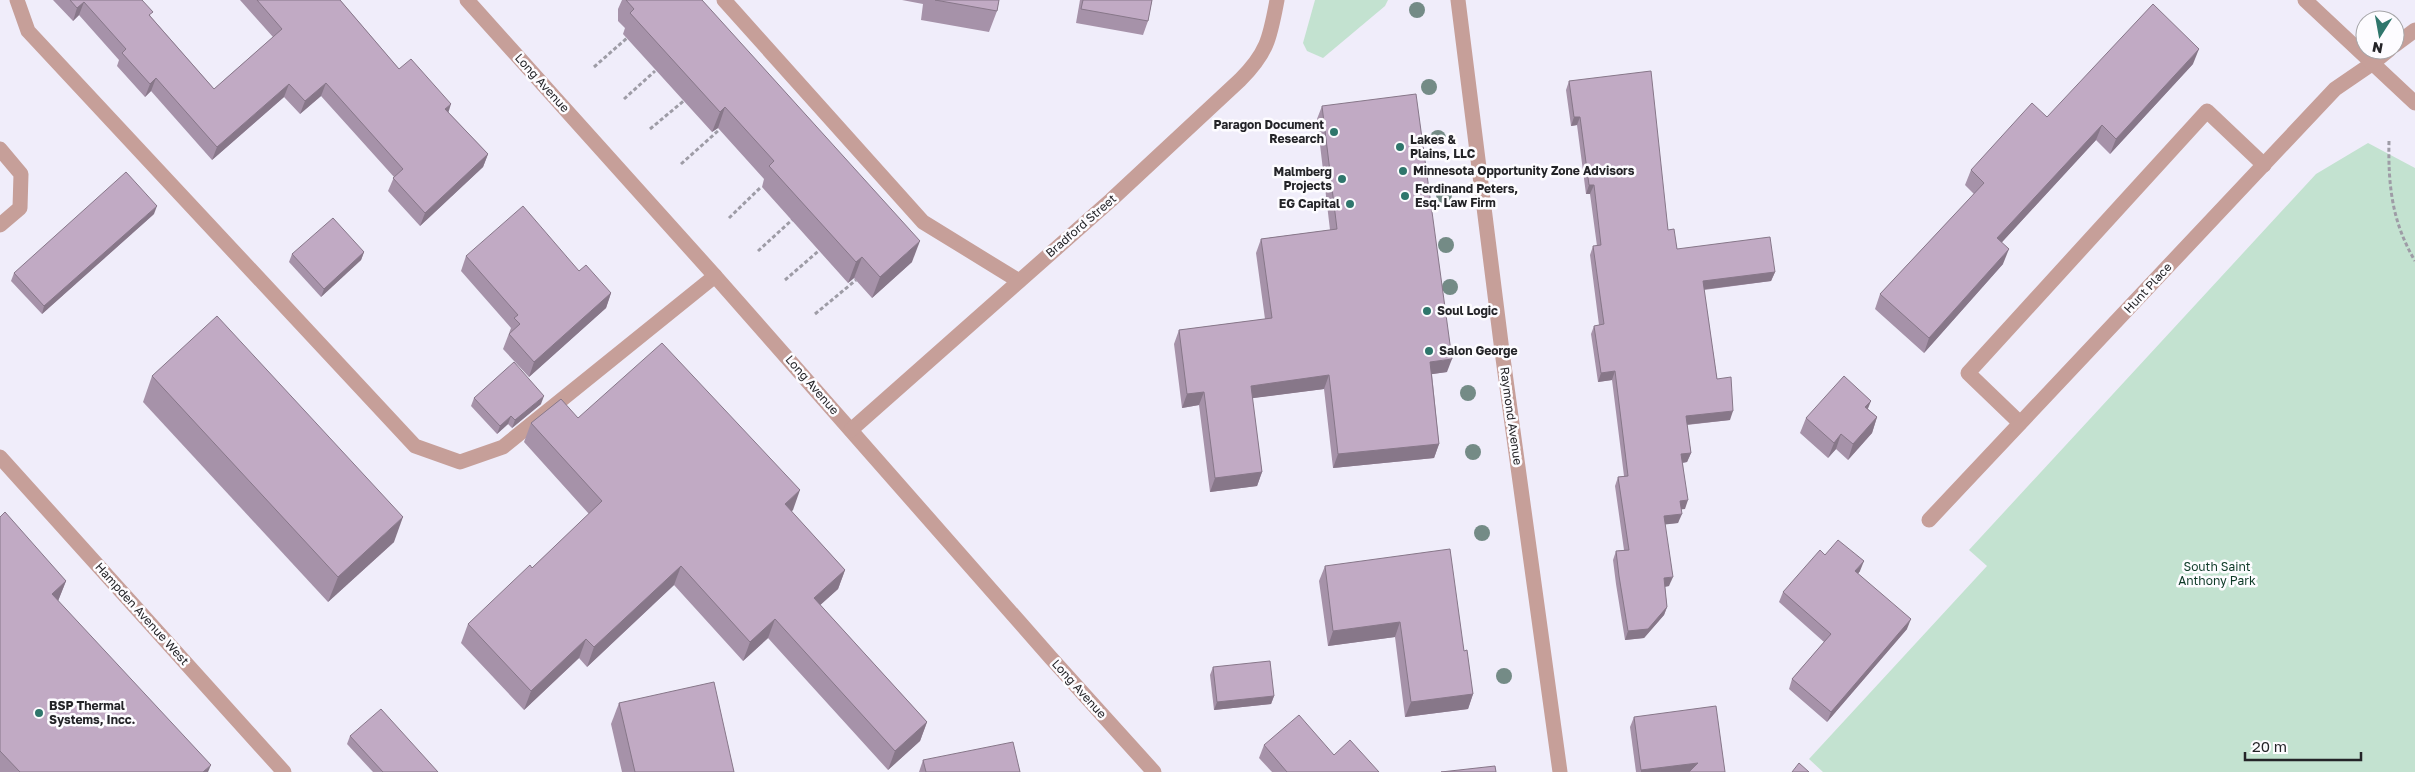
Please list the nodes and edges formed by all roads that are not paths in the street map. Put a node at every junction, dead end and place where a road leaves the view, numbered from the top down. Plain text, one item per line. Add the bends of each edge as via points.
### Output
1 (17, 0) edge
2 (467, 0) edge
3 (724, 0) edge
4 (1277, 0) edge
5 (1458, 0) edge
6 (2305, 0) edge
7 (2376, 60) edge
8 (2372, 63) junction
9 (2415, 102) edge
10 (0, 149) edge
11 (2264, 164) junction
12 (0, 225) edge
13 (715, 276) junction
14 (1019, 281) junction
15 (2020, 423) junction
16 (851, 430) junction
17 (0, 457) edge
18 (1929, 520) dead end
19 (284, 772) edge
20 (1154, 772) edge
21 (1560, 772) edge

1 - 13 street via 28,31 415,446 460,462 502,447
2 - 13 street, Long Avenue
3 - 14 street via 923,222
4 - 14 street, Bradford Street via 1266,47 1256,64
5 - 21 street, Raymond Avenue
6 - 8 street
7 - 8 street, Hunt Place
8 - 9 street
8 - 11 street, Hunt Place via 2336,89
10 - 12 street via 21,174 20,208
11 - 15 street, Hunt Place
11 - 15 street via 2207,111 1968,373
13 - 16 street, Long Avenue
14 - 16 street, Bradford Street
15 - 18 street, Hunt Place
16 - 20 street, Long Avenue
17 - 19 street, Hampden Avenue West

